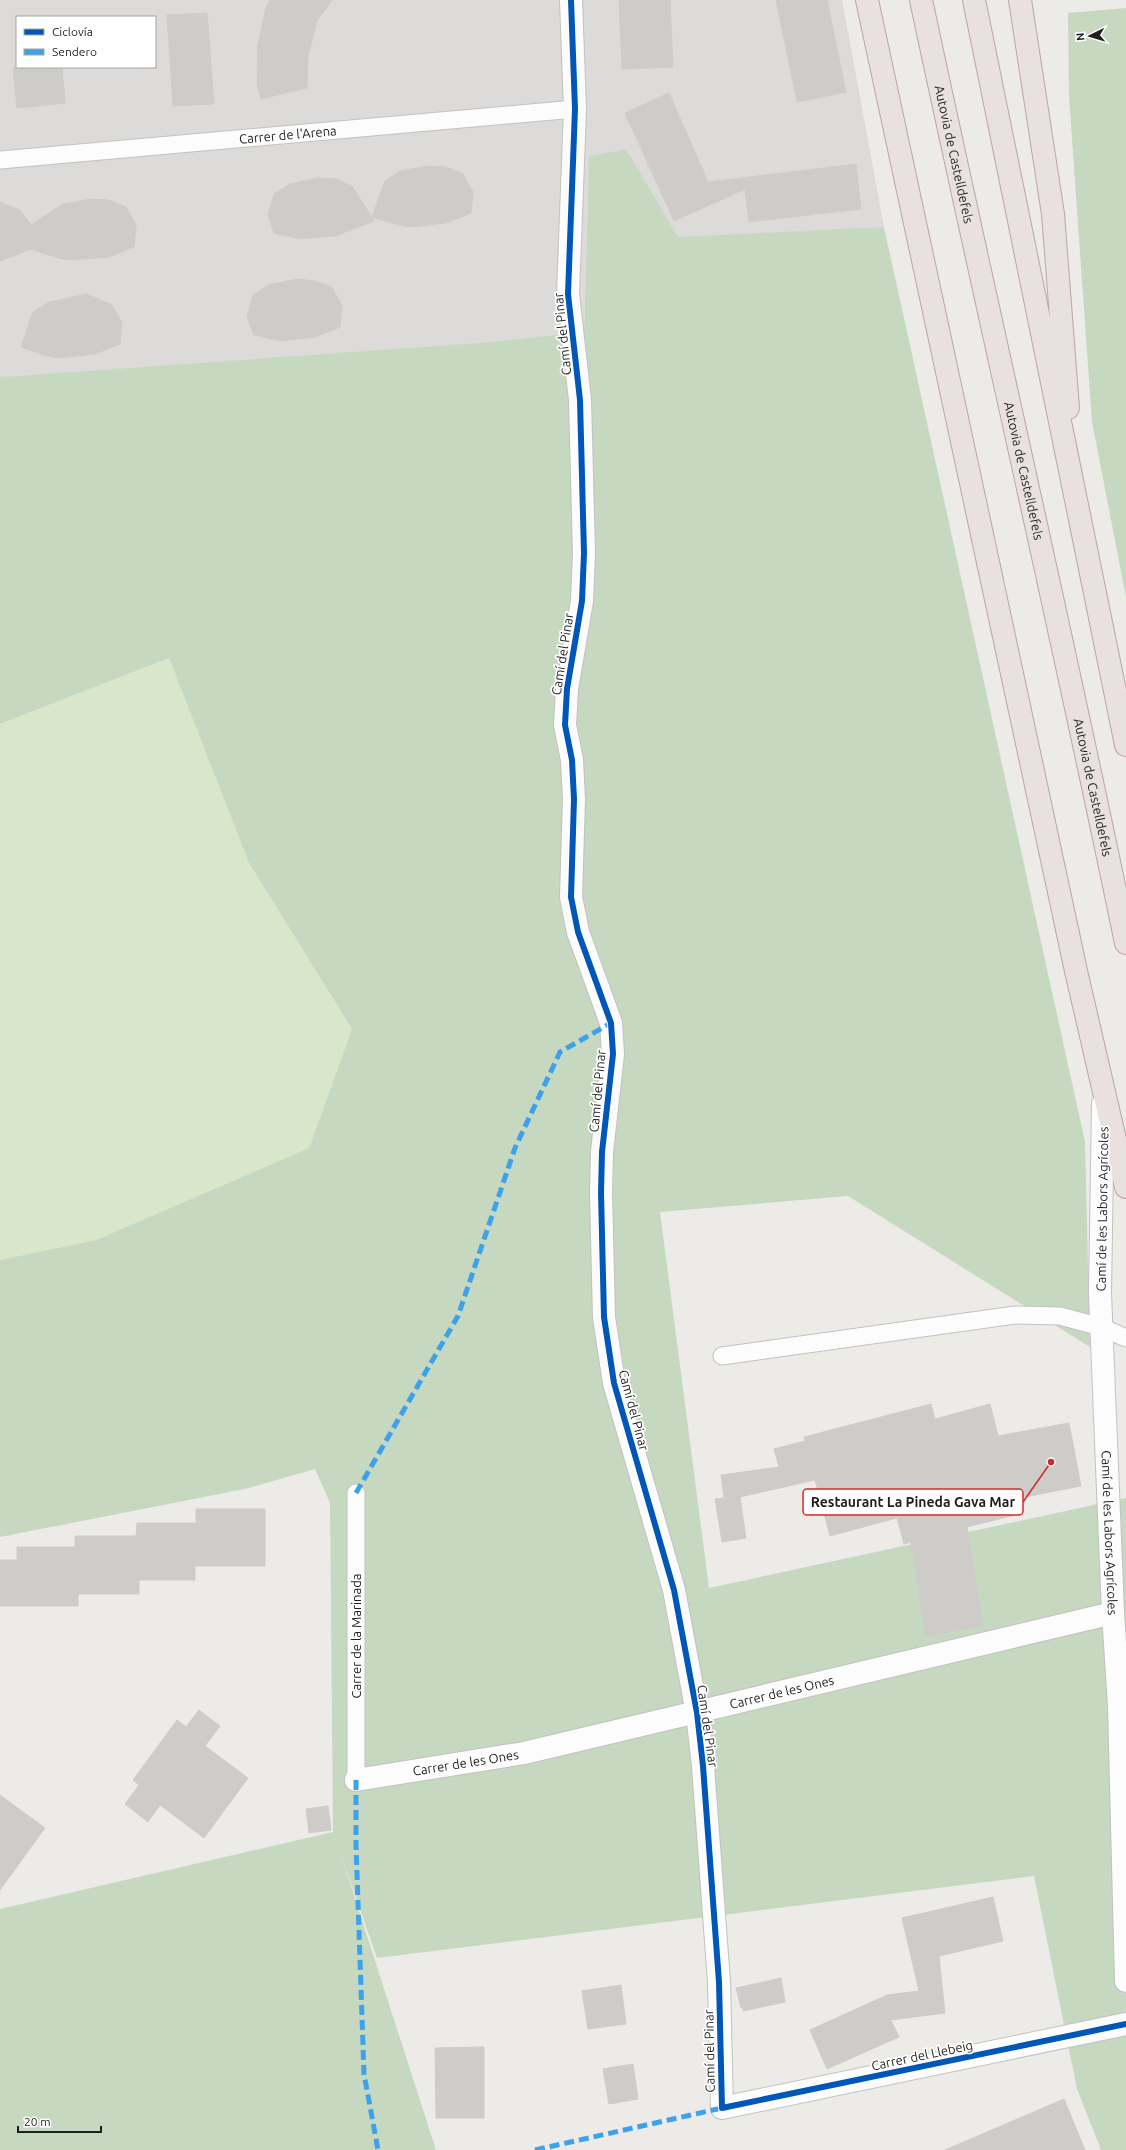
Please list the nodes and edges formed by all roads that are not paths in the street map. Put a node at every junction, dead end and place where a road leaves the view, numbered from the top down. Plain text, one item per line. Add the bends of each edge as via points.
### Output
1 (571, 0) edge
2 (867, 0) edge
3 (920, 0) edge
4 (974, 0) edge
5 (1020, 0) edge
6 (575, 109) junction
7 (0, 160) edge
8 (1074, 497) junction
9 (1126, 745) edge
10 (1126, 943) edge
11 (1103, 1085) junction
12 (1126, 1187) edge
13 (1102, 1327) junction
14 (1126, 1338) edge
15 (722, 1356) dead end
16 (356, 1493) dead end
17 (1113, 1613) junction
18 (697, 1713) junction
19 (356, 1780) joint
20 (1126, 1981) edge
21 (1126, 2024) edge
22 (722, 2108) joint

1 - 6 street, Camí del Pinar
2 - 11 highway
3 - 10 highway, Autovia de Castelldefels via 1093,780
4 - 8 highway
5 - 8 highway via 1053,214
6 - 7 lane, Carrer de l'Arena
6 - 18 street, Camí del Pinar via 568,294 580,400 584,553 582,601 567,689 565,725 572,760 574,799 571,897 578,932 611,1023 613,1054 602,1152 601,1193 604,1317 614,1383 674,1590
8 - 9 highway
11 - 12 highway
11 - 13 street, Camí de les Labors Agrícoles
13 - 14 lane
13 - 15 lane via 1060,1316 1015,1315
13 - 17 street, Camí de les Labors Agrícoles
16 - 19 lane, Carrer de la Marinada
17 - 18 street, Carrer de les Ones
17 - 20 street, Camí de les Labors Agrícoles via 1119,1705
18 - 19 street, Carrer de les Ones via 524,1753
18 - 22 street, Camí del Pinar via 719,1982
21 - 22 street, Carrer del Llebeig

